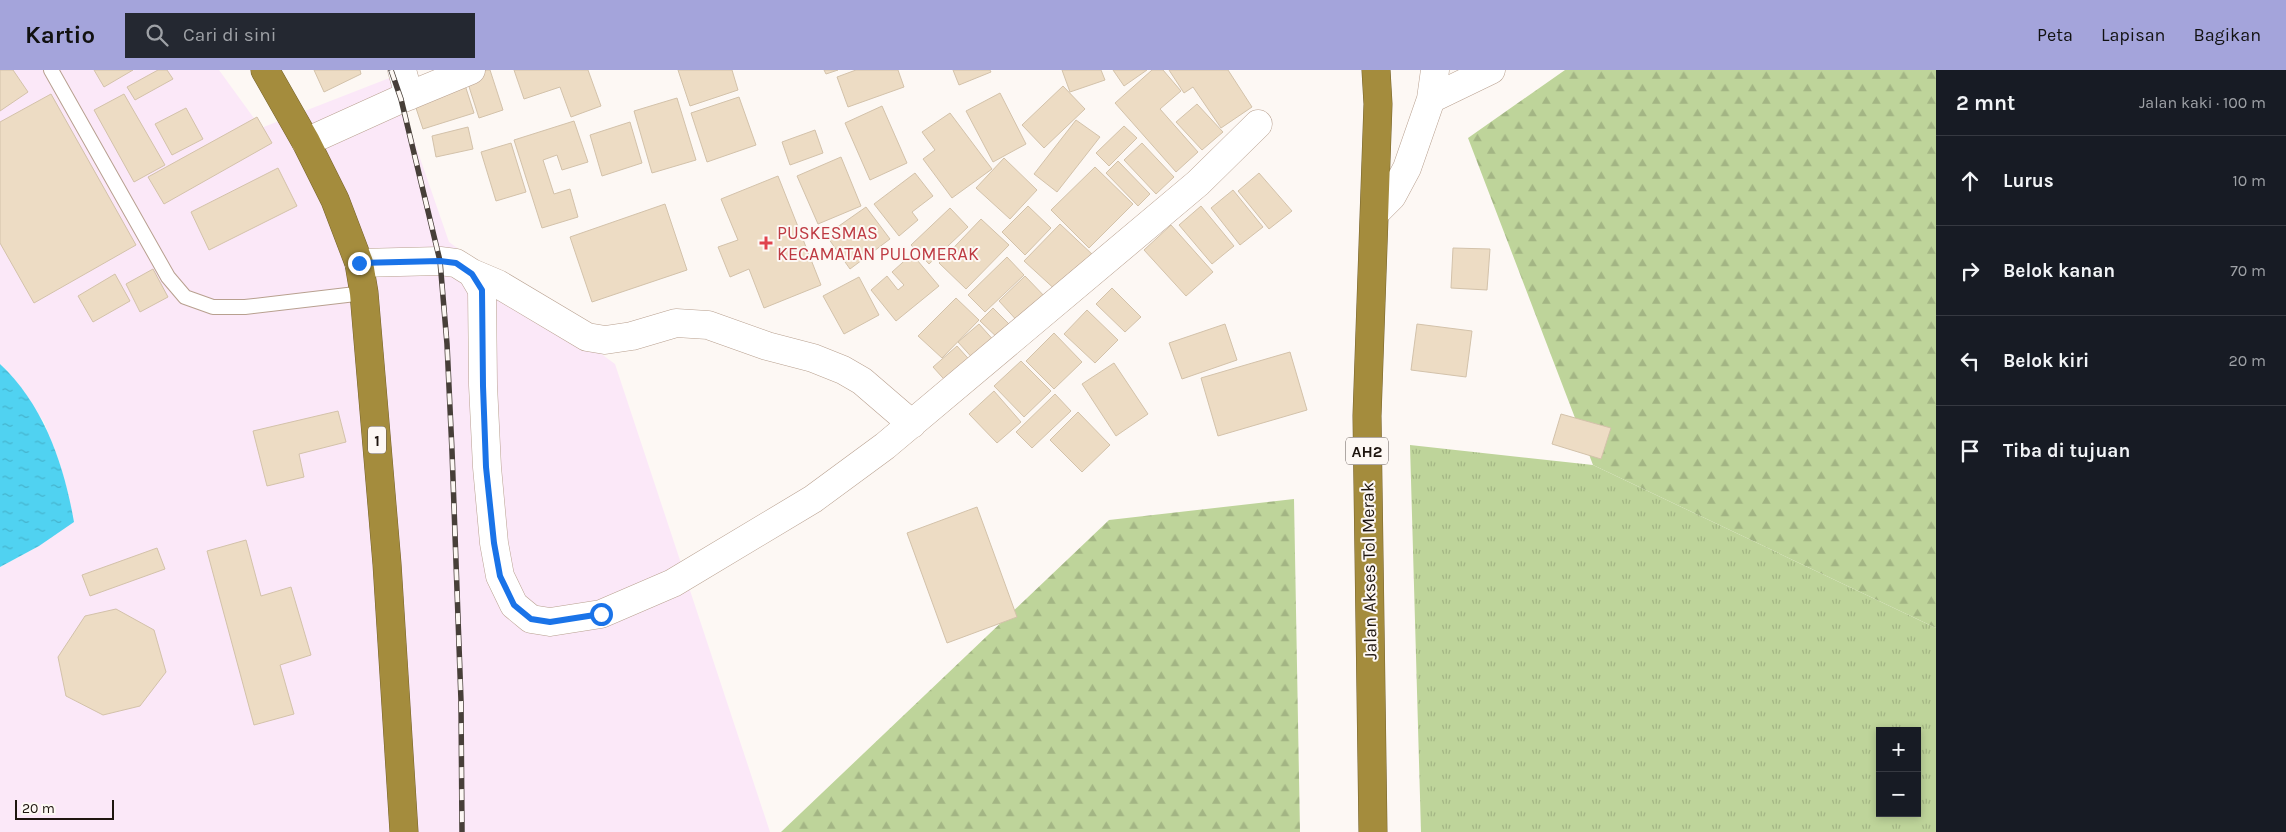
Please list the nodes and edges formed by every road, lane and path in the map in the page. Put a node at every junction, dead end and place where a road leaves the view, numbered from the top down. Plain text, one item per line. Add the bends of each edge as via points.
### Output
1 (52, 70) edge
2 (265, 70) edge
3 (471, 70) edge
4 (1376, 70) edge
5 (1435, 70) edge
6 (1492, 70) edge
7 (405, 83) edge
8 (1431, 99) junction
9 (1258, 124) dead end
10 (306, 142) junction
11 (1375, 214) junction
12 (359, 263) junction
13 (472, 274) junction
14 (364, 293) junction
15 (912, 424) junction
16 (404, 832) edge
17 (1372, 832) edge

1 - 14 lane via 168,277 185,297 213,307 245,307
2 - 10 highway, 1
3 - 7 street
4 - 11 highway, Jalan Akses Tol Merak / AH2
5 - 8 street
6 - 8 street
7 - 10 street
8 - 11 street via 1407,168 1392,196
9 - 15 street via 1198,183
10 - 12 highway, 1 via 335,200
11 - 17 highway, Jalan Akses Tol Merak / AH2 via 1367,416
12 - 13 street via 440,261 456,263
12 - 14 highway, 1
13 - 15 street via 498,284 588,337 605,340 632,336 676,323 708,325 813,358 862,381
13 - 15 street via 482,290 486,467 494,543 500,576 510,598 531,619 550,622 601,614 673,583 812,499
14 - 16 highway, 1 via 387,564

